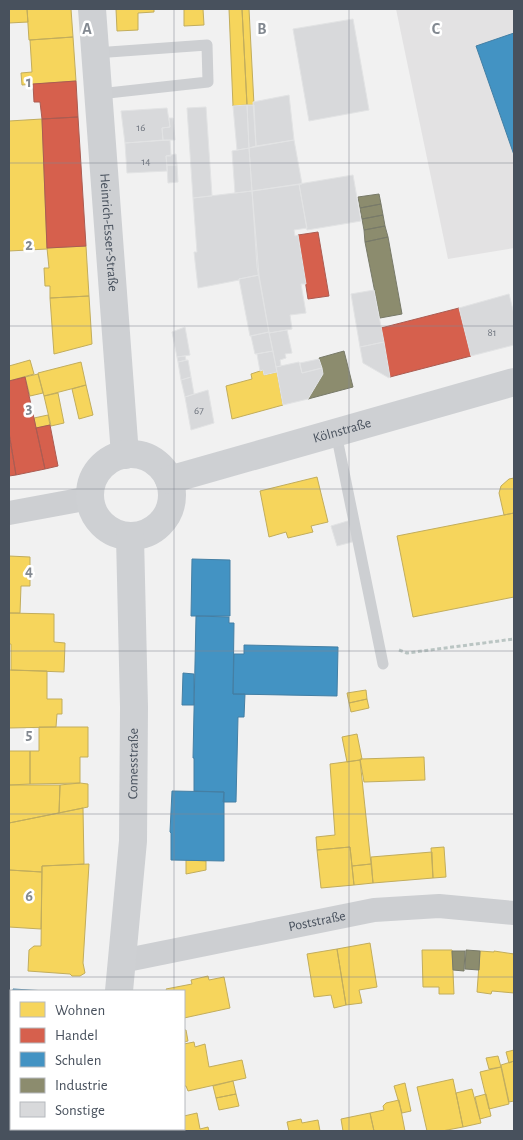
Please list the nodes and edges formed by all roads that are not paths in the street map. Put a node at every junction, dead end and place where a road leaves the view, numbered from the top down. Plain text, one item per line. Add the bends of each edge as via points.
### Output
1 (92, 9) edge
2 (95, 53) junction
3 (99, 94) junction
4 (514, 382) edge
5 (336, 433) junction
6 (125, 454) junction
7 (169, 480) junction
8 (90, 498) junction
9 (9, 513) edge
10 (130, 536) junction
11 (383, 664) dead end
12 (514, 913) edge
13 (122, 961) junction
14 (119, 990) edge

1 - 2 main road, Heinrich-Esser-Straße
2 - 3 main road, Heinrich-Esser-Straße
2 - 3 lane via 207,45 208,82
3 - 6 main road, Heinrich-Esser-Straße
4 - 5 main road, Kölnstraße
5 - 7 main road, Kölnstraße
5 - 11 lane
6 - 7 main road via 151,460 164,470
6 - 8 main road via 114,458 96,474
7 - 10 main road via 171,507 165,519 156,529
8 - 9 street
8 - 10 main road via 92,510 107,529
10 - 13 main road, Comesstraße via 133,840
12 - 13 street, Poststraße via 439,906 374,910
13 - 14 main road, Comesstraße

